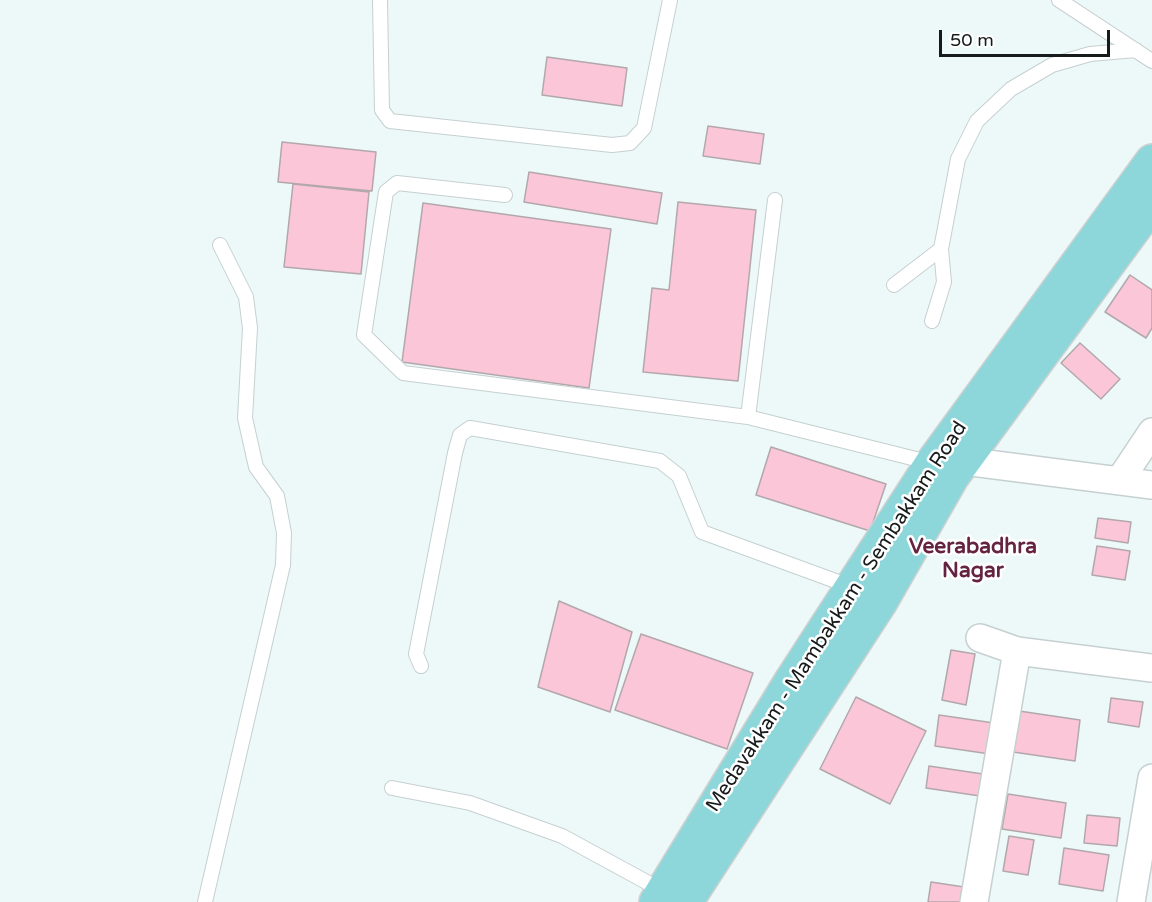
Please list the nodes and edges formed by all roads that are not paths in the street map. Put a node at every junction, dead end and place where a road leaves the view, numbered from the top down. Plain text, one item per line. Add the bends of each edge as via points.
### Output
1 (380, 0) edge
2 (670, 0) edge
3 (1059, 0) edge
4 (1136, 50) junction
5 (1152, 61) edge
6 (1152, 161) edge
7 (505, 195) dead end
8 (775, 200) dead end
9 (1152, 204) edge
10 (220, 245) dead end
11 (941, 249) junction
12 (894, 285) dead end
13 (932, 321) dead end
14 (748, 417) junction
15 (1152, 432) edge
16 (945, 458) junction
17 (1120, 480) junction
18 (1152, 485) edge
19 (852, 587) junction
20 (980, 638) dead end
21 (1017, 651) junction
22 (421, 666) dead end
23 (1152, 668) edge
24 (1152, 778) edge
25 (392, 788) dead end
26 (668, 898) edge
27 (205, 902) edge
28 (974, 902) edge
29 (1131, 902) edge

1 - 2 lane via 382,110 390,121 612,145 630,143 644,128
3 - 4 lane
4 - 5 lane
4 - 11 lane via 1090,54 1052,65 1011,89 977,121 958,159
6 - 16 main road, Medavakkam - Mambakkam - Sembakkam Road
7 - 14 lane via 397,183 386,192 364,335 403,374
8 - 14 lane
9 - 16 main road, Medavakkam - Mambakkam - Sembakkam Road
10 - 27 lane via 246,297 250,328 245,418 256,468 277,496 284,533 283,565
11 - 12 lane
11 - 13 lane via 944,282
14 - 16 lane
15 - 17 street
16 - 17 street
16 - 19 main road, Medavakkam - Mambakkam - Sembakkam Road
16 - 26 main road, Medavakkam - Mambakkam - Sembakkam Road via 880,603
17 - 18 street
19 - 22 lane via 702,532 679,476 660,461 470,428 460,435 455,453 416,654
19 - 26 main road, Medavakkam - Mambakkam - Sembakkam Road
20 - 21 street
21 - 23 street
21 - 28 street
24 - 29 street
25 - 26 lane via 470,803 562,836

